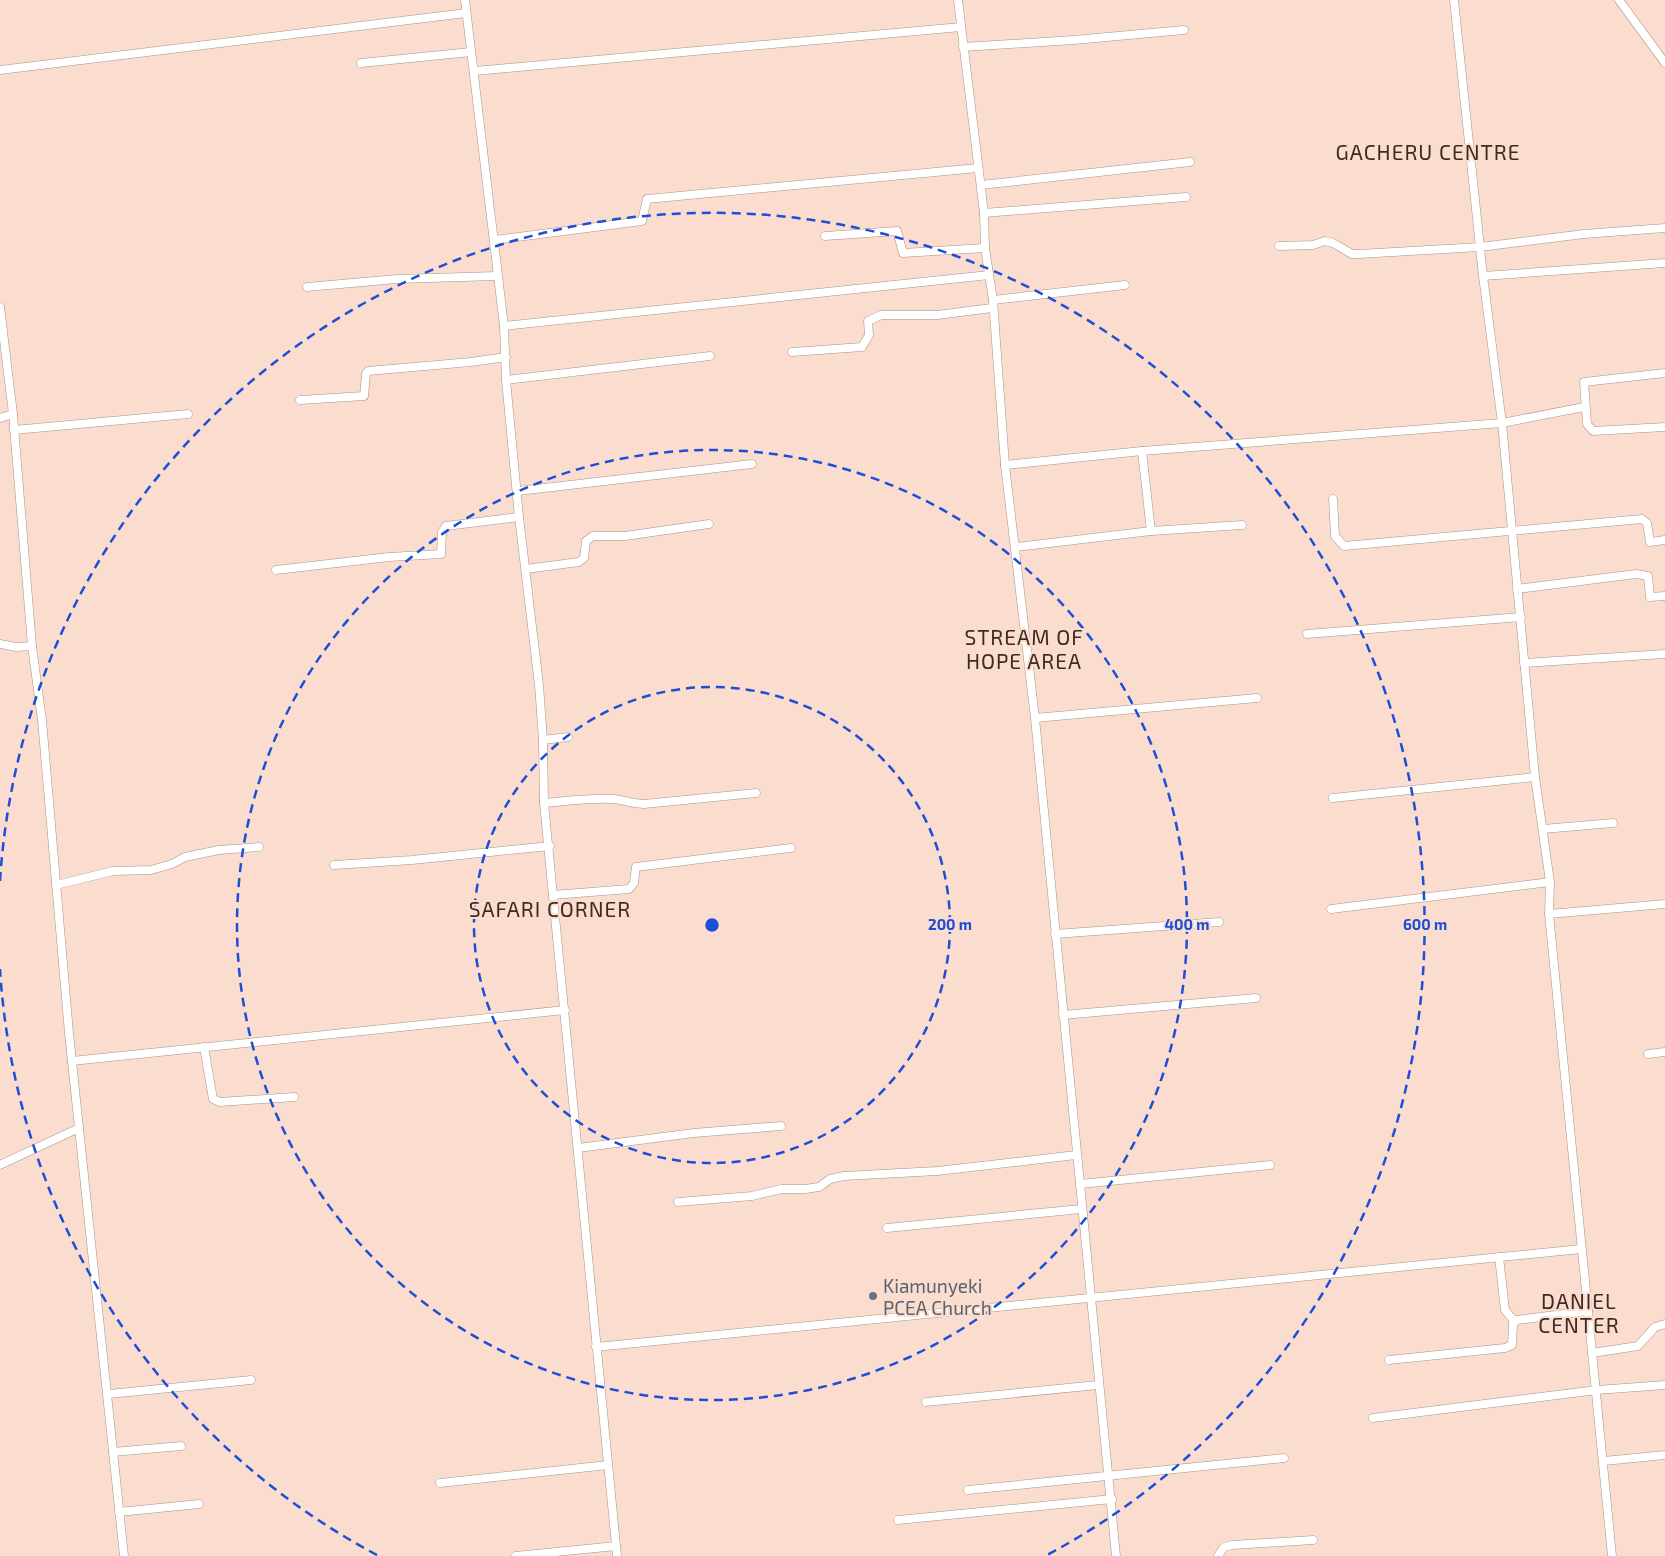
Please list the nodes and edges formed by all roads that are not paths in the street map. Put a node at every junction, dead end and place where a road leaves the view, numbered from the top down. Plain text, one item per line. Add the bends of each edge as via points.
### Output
1 (465, 0) edge
2 (958, 0) edge
3 (1454, 0) edge
4 (1619, 0) edge
5 (466, 13) junction
6 (961, 27) junction
7 (1184, 30) dead end
8 (963, 46) junction
9 (471, 52) junction
10 (361, 63) dead end
11 (1665, 63) edge
12 (0, 70) edge
13 (474, 71) junction
14 (1190, 162) dead end
15 (978, 168) junction
16 (981, 185) junction
17 (1186, 197) dead end
18 (984, 213) junction
19 (1665, 228) edge
20 (825, 236) dead end
21 (495, 240) junction
22 (1279, 246) dead end
23 (1480, 247) junction
24 (985, 248) junction
25 (1665, 263) edge
26 (989, 275) junction
27 (496, 276) junction
28 (1483, 276) junction
29 (1125, 285) dead end
30 (307, 286) dead end
31 (993, 304) junction
32 (0, 307) edge
33 (504, 326) junction
34 (792, 352) dead end
35 (506, 356) junction
36 (710, 356) dead end
37 (1665, 373) edge
38 (506, 380) junction
39 (300, 400) dead end
40 (1584, 407) junction
41 (12, 414) junction
42 (188, 414) dead end
43 (0, 418) edge
44 (1502, 423) junction
45 (1665, 427) edge
46 (14, 430) junction
47 (1142, 451) junction
48 (752, 464) dead end
49 (1005, 465) junction
50 (518, 491) junction
51 (1333, 499) dead end
52 (519, 517) junction
53 (709, 524) dead end
54 (1242, 525) dead end
55 (1512, 530) junction
56 (1151, 531) junction
57 (1665, 540) edge
58 (1016, 547) junction
59 (526, 569) junction
60 (276, 570) dead end
61 (1518, 589) junction
62 (1665, 596) edge
63 (1520, 616) junction
64 (1307, 634) dead end
65 (0, 644) edge
66 (32, 646) junction
67 (1665, 654) edge
68 (1524, 663) junction
69 (1257, 698) dead end
70 (1035, 718) junction
71 (568, 738) dead end
72 (543, 740) junction
73 (1535, 777) junction
74 (756, 793) dead end
75 (1333, 798) dead end
76 (544, 803) junction
77 (1613, 823) dead end
78 (1543, 829) junction
79 (550, 846) junction
80 (259, 847) dead end
81 (791, 848) dead end
82 (334, 864) dead end
83 (1550, 882) junction
84 (56, 885) junction
85 (554, 896) junction
86 (1665, 904) edge
87 (1331, 909) dead end
88 (1549, 914) junction
89 (1219, 922) dead end
90 (1055, 934) junction
91 (1256, 998) dead end
92 (565, 1010) junction
93 (1063, 1015) junction
94 (204, 1047) junction
95 (1665, 1052) edge
96 (1648, 1054) dead end
97 (72, 1061) junction
98 (294, 1097) dead end
99 (781, 1126) dead end
100 (79, 1128) junction
101 (578, 1148) junction
102 (1076, 1155) junction
103 (0, 1165) edge
104 (1270, 1165) dead end
105 (1080, 1184) junction
106 (678, 1202) dead end
107 (1081, 1209) junction
108 (886, 1228) dead end
109 (1581, 1249) junction
110 (1499, 1257) junction
111 (1090, 1298) junction
112 (1588, 1311) junction
113 (1514, 1321) junction
114 (1665, 1324) edge
115 (596, 1347) junction
116 (1592, 1353) junction
117 (1389, 1360) dead end
118 (251, 1380) dead end
119 (1665, 1385) edge
120 (1098, 1386) junction
121 (1597, 1390) junction
122 (109, 1394) junction
123 (926, 1402) dead end
124 (1372, 1418) dead end
125 (182, 1446) dead end
126 (112, 1452) junction
127 (1665, 1455) edge
128 (1284, 1458) dead end
129 (1604, 1462) junction
130 (608, 1465) junction
131 (1107, 1475) junction
132 (440, 1483) dead end
133 (968, 1490) dead end
134 (1112, 1499) junction
135 (199, 1504) dead end
136 (119, 1512) junction
137 (898, 1520) dead end
138 (1313, 1540) dead end
139 (616, 1546) junction
140 (124, 1556) edge
141 (516, 1556) edge
142 (617, 1556) edge
143 (1116, 1556) edge
144 (1218, 1556) edge
145 (1612, 1556) edge

1 - 5 street
2 - 6 street
3 - 23 street
4 - 11 street
5 - 9 street
5 - 12 street
6 - 8 street
6 - 13 street
7 - 8 street
8 - 15 street
9 - 10 street
9 - 13 street
13 - 21 street
14 - 16 street
15 - 16 street
15 - 21 street via 647,199 642,221
16 - 18 street
17 - 18 street
18 - 24 street
19 - 23 street
20 - 24 street via 897,231 903,254
21 - 27 street
22 - 23 street via 1313,245 1325,241 1352,254
23 - 28 street
24 - 26 street
25 - 28 street
26 - 31 street
26 - 33 street
27 - 30 street
27 - 33 street
28 - 44 street
29 - 31 street
31 - 34 street via 937,315 881,315 868,321 869,335 862,347
31 - 49 street
32 - 41 street
33 - 35 street
35 - 38 street
35 - 39 street via 368,371 364,396
36 - 38 street
37 - 40 street via 1585,380
38 - 50 street
40 - 44 street
40 - 45 street via 1587,424 1593,431
41 - 43 street
41 - 46 street
42 - 46 street
44 - 47 street
44 - 55 street
46 - 66 street
47 - 49 street
47 - 56 street
48 - 50 street
49 - 58 street
50 - 52 street
51 - 55 street via 1335,536 1344,546
52 - 59 street
52 - 60 street via 446,526 442,532 441,554
53 - 59 street via 625,536 593,536 586,541 584,558 579,562
54 - 56 street
55 - 57 street via 1642,519 1647,523 1650,542
55 - 61 street
56 - 58 street
58 - 70 street
59 - 72 street
61 - 62 street via 1636,574 1648,576 1650,597
61 - 63 street
63 - 64 street
63 - 68 street
65 - 66 street
66 - 84 street via 42,720
67 - 68 street
68 - 73 street
69 - 70 street
70 - 90 street
71 - 72 street
72 - 76 street
73 - 75 street
73 - 78 street
74 - 76 street via 644,804 611,799
76 - 79 street
77 - 78 street
78 - 83 street
79 - 82 street
79 - 85 street
80 - 84 street via 219,850 185,857 151,870 112,871
81 - 85 street via 636,867 634,883 629,889
83 - 87 street
83 - 88 street
84 - 97 street
85 - 92 street
86 - 88 street
88 - 109 street
89 - 90 street
90 - 93 street
91 - 93 street
92 - 94 street
92 - 101 street
93 - 102 street
94 - 97 street
94 - 98 street via 213,1099 220,1102
95 - 96 street
97 - 100 street
99 - 101 street
100 - 103 street
100 - 122 street
101 - 115 street
102 - 105 street
102 - 106 street via 844,1176 830,1179 819,1187
104 - 105 street
105 - 107 street
107 - 108 street
107 - 111 street
109 - 110 street
109 - 112 street
110 - 111 street
110 - 113 street via 1505,1310
111 - 115 street
111 - 120 street
112 - 113 street
112 - 116 street
113 - 117 street via 1512,1346
114 - 116 street via 1655,1327 1638,1346
115 - 130 street
116 - 121 street
118 - 122 street
119 - 121 street
120 - 123 street
120 - 131 street
121 - 124 street
121 - 129 street
122 - 126 street
125 - 126 street
126 - 136 street
127 - 129 street
128 - 131 street
129 - 145 street
130 - 132 street
130 - 139 street
131 - 133 street
131 - 134 street
134 - 137 street
134 - 143 street
135 - 136 street
136 - 140 street
138 - 144 street via 1232,1545 1224,1547
139 - 141 street
139 - 142 street

